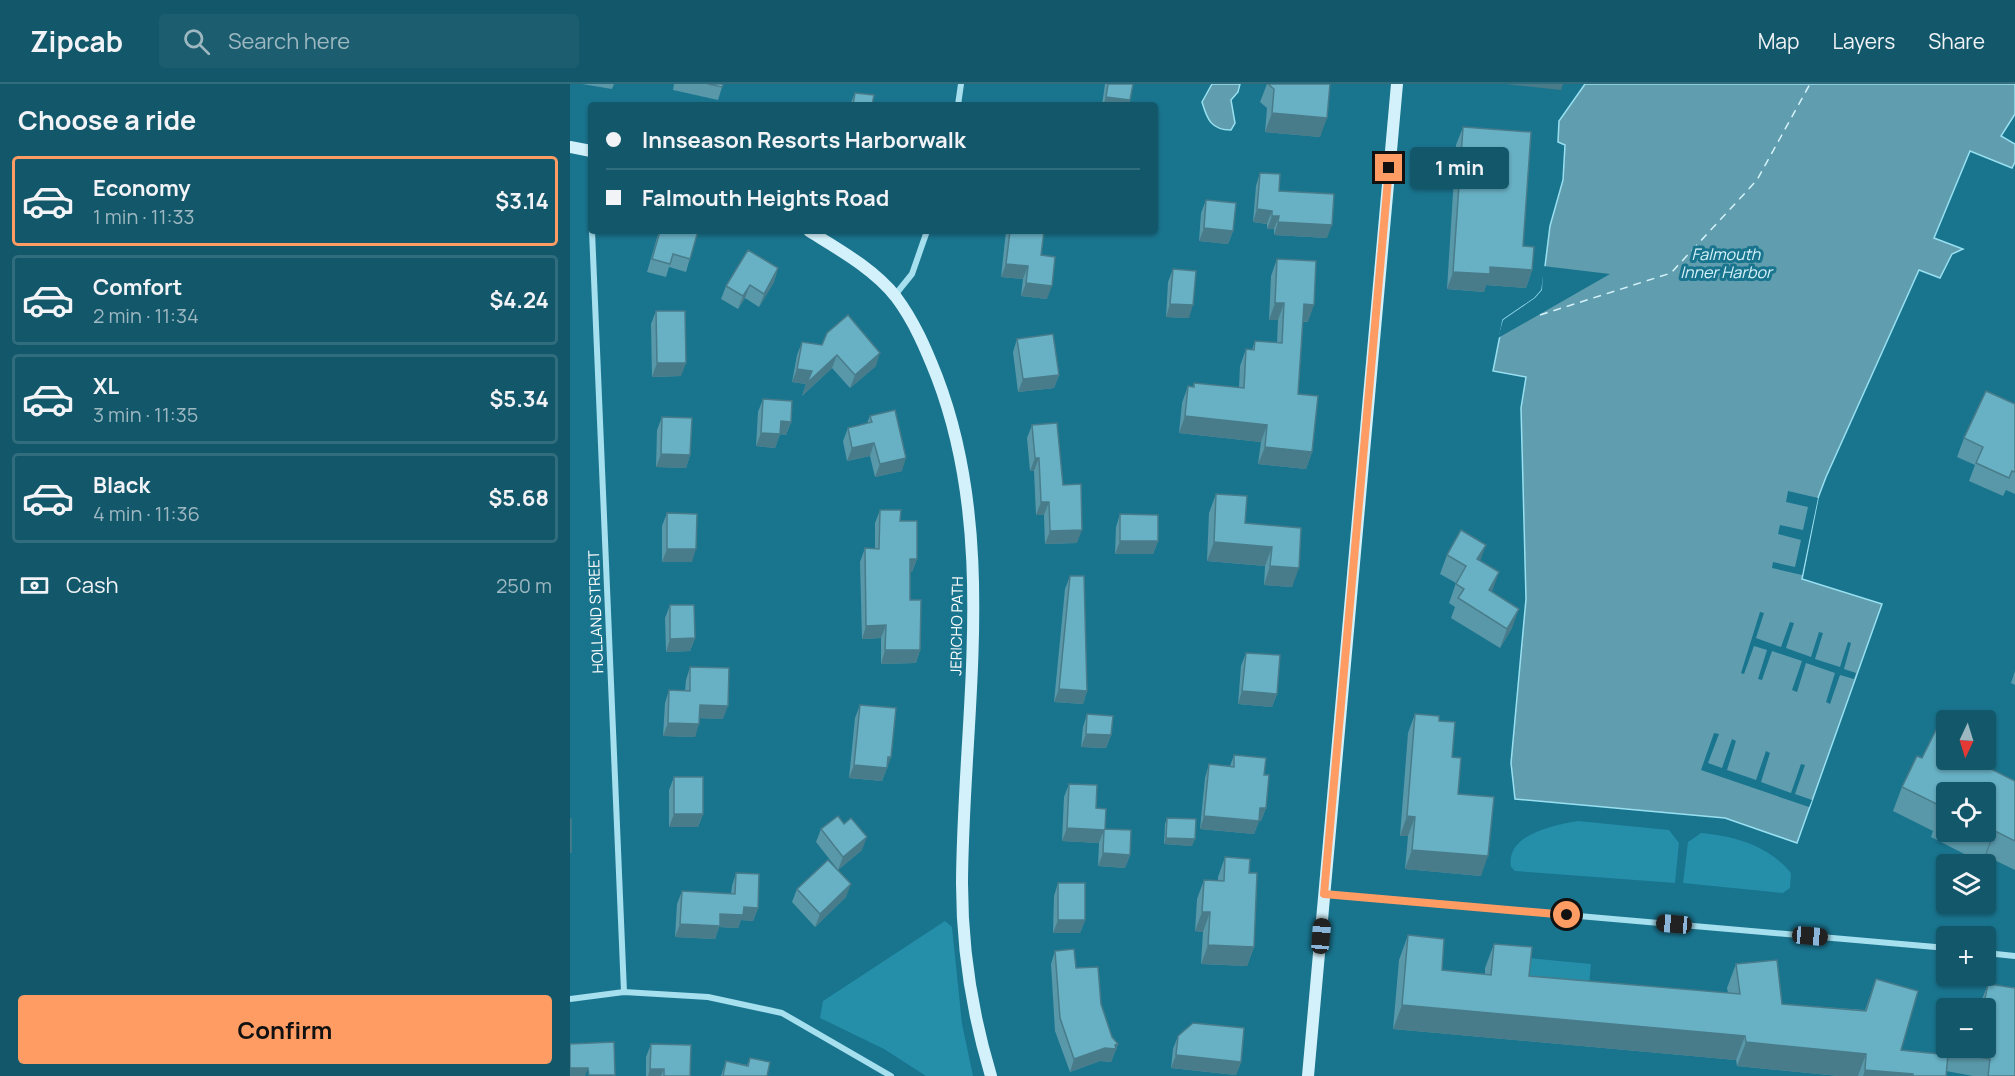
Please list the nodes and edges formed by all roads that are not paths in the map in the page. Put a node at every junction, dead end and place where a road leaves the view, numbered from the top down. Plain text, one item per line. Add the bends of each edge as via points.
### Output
1 (961, 84) edge
2 (1396, 84) edge
3 (958, 102) edge
4 (570, 147) edge
5 (588, 150) edge
6 (592, 234) edge
7 (814, 234) edge
8 (926, 234) edge
9 (895, 296) junction
10 (1324, 894) junction
11 (1936, 947) edge
12 (1996, 953) edge
13 (2015, 956) edge
14 (624, 992) junction
15 (570, 999) edge
16 (891, 1076) edge
17 (991, 1076) edge
18 (1308, 1076) edge

1 - 3 street
2 - 10 main road
4 - 5 main road
6 - 14 street, HOLLAND STREET
7 - 9 main road, JERICHO PATH via 857,263
8 - 9 street via 912,274
9 - 17 main road, JERICHO PATH via 916,328 946,402 967,499 974,588 962,882 964,945 971,999
10 - 11 street
10 - 18 main road
12 - 13 street
14 - 15 street
14 - 16 street via 708,997 782,1013

